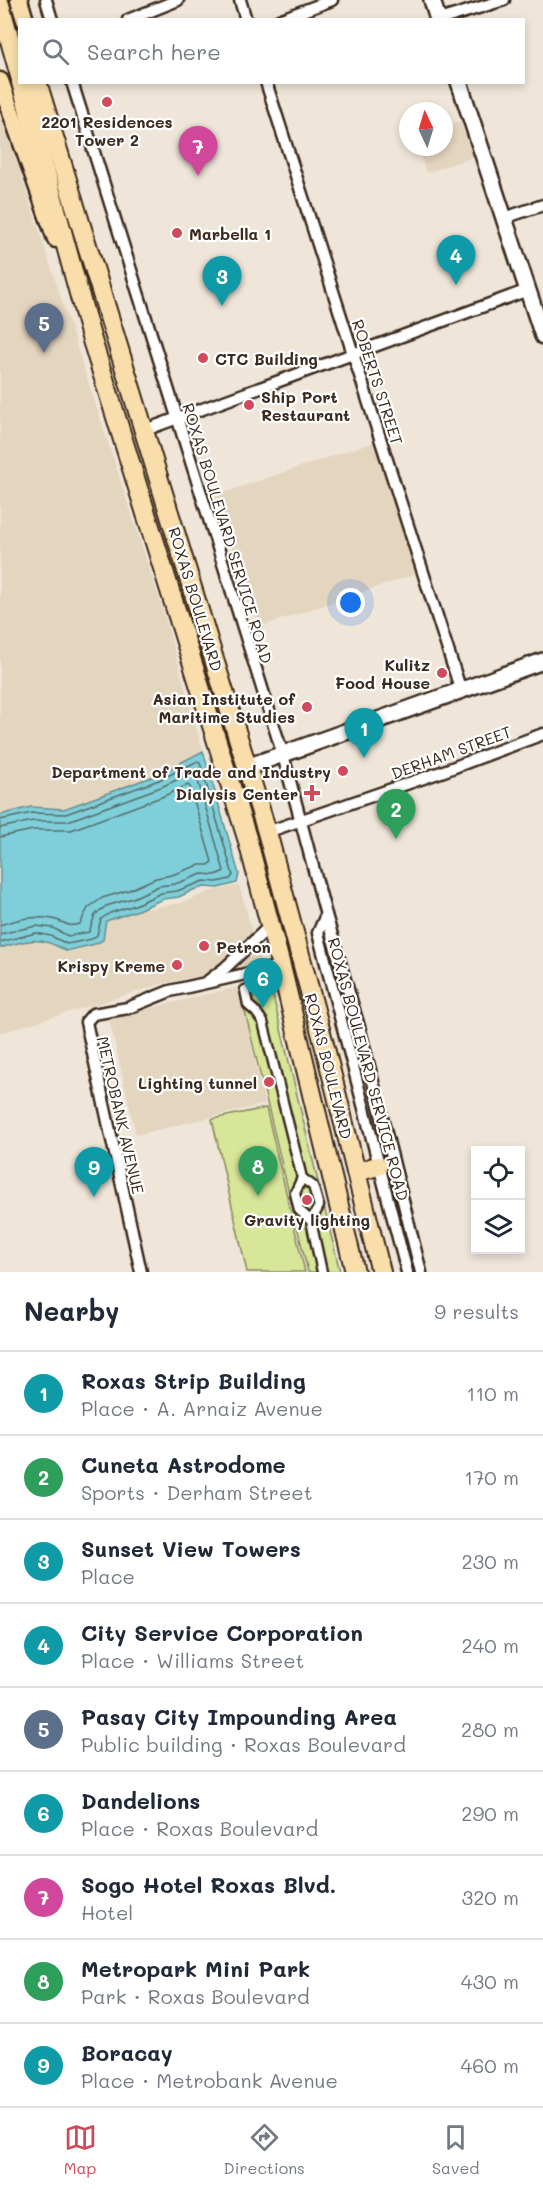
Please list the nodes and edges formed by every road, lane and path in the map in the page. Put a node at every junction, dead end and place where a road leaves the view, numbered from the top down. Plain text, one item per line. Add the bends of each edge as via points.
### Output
1 (10, 0) edge
2 (20, 0) edge
3 (46, 0) edge
4 (178, 0) edge
5 (240, 0) edge
6 (332, 0) edge
7 (432, 0) edge
8 (504, 0) edge
9 (0, 5) edge
10 (24, 18) edge
11 (51, 18) edge
12 (133, 18) edge
13 (245, 18) edge
14 (284, 18) edge
15 (438, 18) edge
16 (446, 18) edge
17 (18, 23) edge
18 (18, 69) edge
19 (0, 81) edge
20 (22, 84) edge
21 (38, 84) edge
22 (73, 84) edge
23 (267, 84) edge
24 (460, 84) edge
25 (543, 205) edge
26 (504, 218) junction
27 (528, 290) junction
28 (543, 336) edge
29 (92, 337) junction
30 (353, 355) junction
31 (176, 420) junction
32 (145, 430) junction
33 (543, 661) edge
34 (461, 691) junction
35 (543, 734) edge
36 (283, 755) junction
37 (247, 767) junction
38 (302, 820) junction
39 (267, 832) junction
40 (326, 915) junction
41 (271, 925) junction
42 (281, 966) junction
43 (207, 981) junction
44 (244, 990) dead end
45 (378, 1166) junction
46 (356, 1172) junction
47 (302, 1178) junction
48 (311, 1221) junction
49 (141, 1272) edge
50 (322, 1272) edge
51 (355, 1272) edge
52 (381, 1272) edge
53 (407, 1272) edge
54 (421, 1272) edge

1 - 17 highway
2 - 10 main road
3 - 11 street
4 - 12 street
5 - 13 street
6 - 14 street
7 - 15 main road
8 - 16 street
9 - 18 highway
19 - 29 main road, ROXAS BOULEVARD
20 - 29 highway, ROXAS BOULEVARD
21 - 32 highway, ROXAS BOULEVARD
22 - 31 street, ROXAS BOULEVARD SERVICE ROAD
23 - 30 street, ROBERTS STREET
24 - 26 main road
25 - 26 street
26 - 27 main road
27 - 28 main road
27 - 30 street
29 - 41 highway, ROXAS BOULEVARD via 241,816
30 - 31 street
30 - 34 street, ROBERTS STREET
31 - 32 street
31 - 36 street, ROXAS BOULEVARD SERVICE ROAD
32 - 37 highway, ROXAS BOULEVARD
33 - 34 main road
34 - 36 main road
35 - 38 street, DERHAM STREET
36 - 37 main road
36 - 38 street, ROXAS BOULEVARD SERVICE ROAD
37 - 39 highway, ROXAS BOULEVARD
38 - 39 street, DERHAM STREET
38 - 40 street, ROXAS BOULEVARD SERVICE ROAD
39 - 46 highway, ROXAS BOULEVARD
40 - 45 street, ROXAS BOULEVARD SERVICE ROAD via 318,933
40 - 54 street via 360,1030
41 - 42 highway, ROXAS BOULEVARD
41 - 43 street, METROBANK AVENUE
42 - 43 street, METROBANK AVENUE
42 - 51 highway, ROXAS BOULEVARD
43 - 49 street, METROBANK AVENUE via 128,1008 93,1014 86,1022
44 - 47 street via 248,1005 263,1023
45 - 46 highway
45 - 53 street, ROXAS BOULEVARD SERVICE ROAD
46 - 52 highway, ROXAS BOULEVARD
47 - 48 street via 295,1192 299,1210
47 - 48 street via 313,1186 319,1206
48 - 50 street

